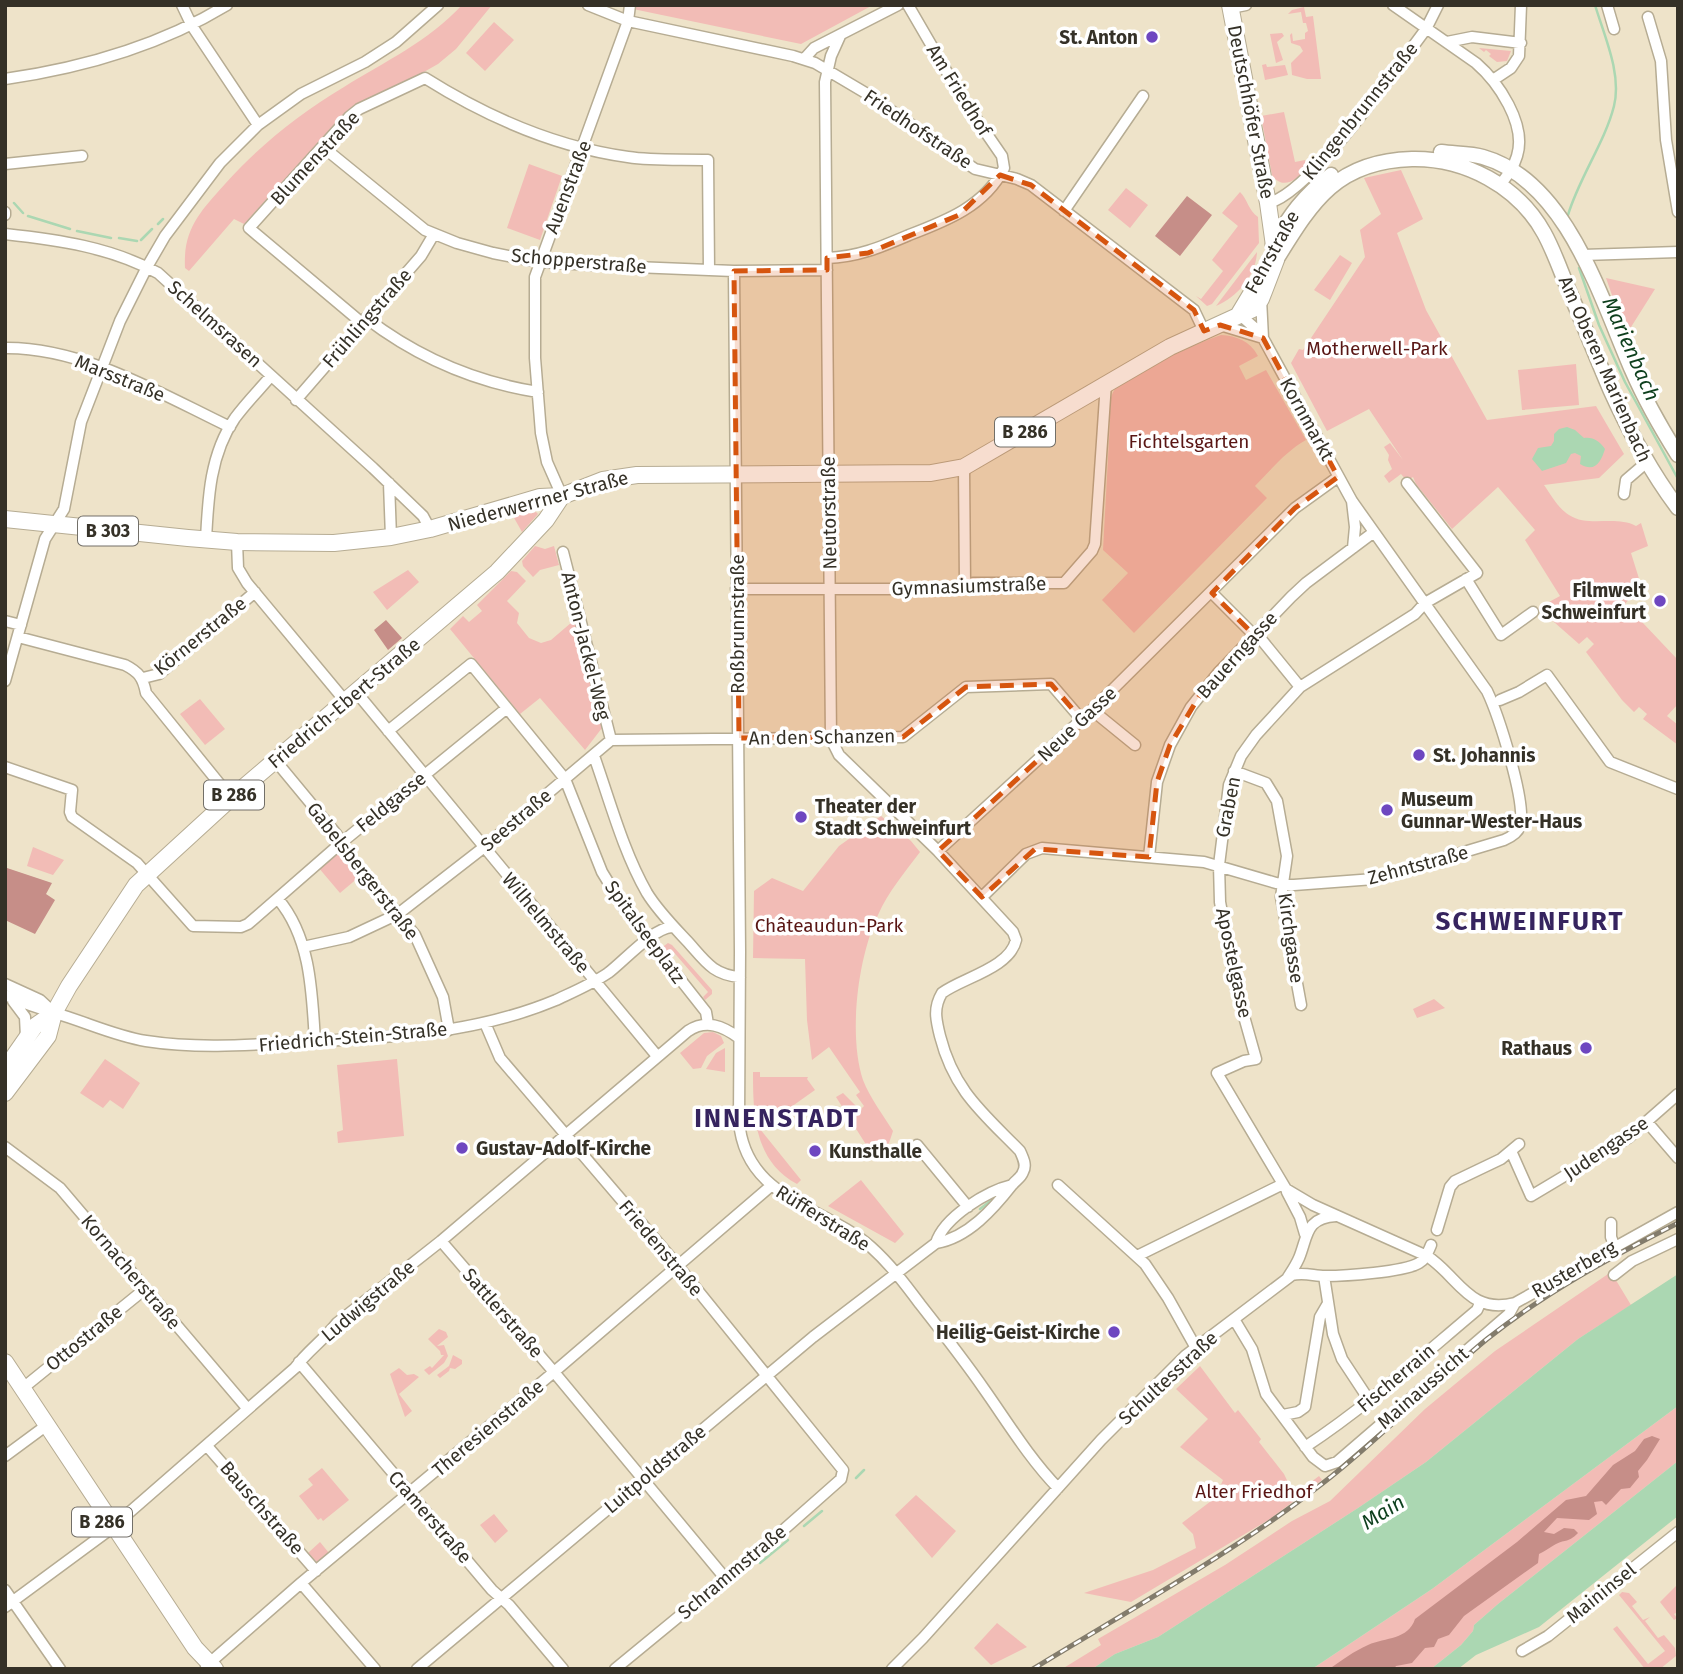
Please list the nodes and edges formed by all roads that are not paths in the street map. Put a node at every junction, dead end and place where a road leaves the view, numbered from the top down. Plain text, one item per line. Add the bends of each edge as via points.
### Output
1 (182, 5) edge
2 (227, 5) edge
3 (438, 5) edge
4 (588, 5) edge
5 (630, 5) edge
6 (898, 5) edge
7 (908, 5) edge
8 (1393, 5) edge
9 (1438, 5) edge
10 (1521, 5) edge
11 (1607, 5) edge
12 (1236, 6) edge
13 (1648, 17) dead end
14 (628, 21) junction
15 (192, 26) junction
16 (1426, 29) junction
17 (1614, 29) dead end
18 (840, 36) junction
19 (1447, 42) junction
20 (1521, 43) junction
21 (804, 59) junction
22 (827, 68) junction
23 (5, 79) edge
24 (1493, 80) junction
25 (1143, 96) dead end
26 (258, 125) junction
27 (323, 147) junction
28 (583, 148) junction
29 (82, 156) dead end
30 (5, 164) edge
31 (1511, 171) junction
32 (1000, 175) junction
33 (1500, 185) junction
34 (1268, 203) junction
35 (1063, 211) junction
36 (1678, 212) edge
37 (5, 234) edge
38 (434, 234) junction
39 (1678, 252) edge
40 (1275, 253) junction
41 (1583, 255) junction
42 (827, 258) junction
43 (539, 262) junction
44 (1558, 263) junction
45 (147, 267) junction
46 (709, 270) junction
47 (827, 270) junction
48 (734, 271) junction
49 (1261, 299) junction
50 (1239, 314) junction
51 (364, 320) junction
52 (1220, 325) junction
53 (1204, 331) junction
54 (1263, 338) junction
55 (5, 348) edge
56 (102, 369) junction
57 (271, 376) junction
58 (1106, 383) junction
59 (538, 393) junction
60 (296, 400) junction
61 (230, 427) junction
62 (1678, 455) edge
63 (1647, 462) junction
64 (964, 467) junction
65 (736, 473) junction
66 (829, 474) junction
67 (1338, 477) junction
68 (389, 483) junction
69 (1407, 483) dead end
70 (1624, 494) dead end
71 (562, 496) junction
72 (1352, 500) junction
73 (1678, 508) edge
74 (5, 519) edge
75 (54, 524) junction
76 (430, 529) junction
77 (1374, 532) junction
78 (391, 537) junction
79 (206, 540) junction
80 (237, 542) junction
81 (1353, 548) junction
82 (563, 552) dead end
83 (1466, 579) junction
84 (965, 584) junction
85 (736, 589) junction
86 (830, 589) junction
87 (255, 592) junction
88 (1212, 593) junction
89 (1425, 603) junction
90 (1533, 612) dead end
91 (5, 621) edge
92 (21, 625) junction
93 (1255, 634) junction
94 (18, 638) junction
95 (139, 674) junction
96 (5, 681) edge
97 (1300, 687) junction
98 (351, 697) junction
99 (1500, 700) dead end
100 (507, 708) junction
101 (1093, 710) junction
102 (1082, 720) junction
103 (388, 731) junction
104 (739, 738) junction
105 (831, 739) junction
106 (611, 740) junction
107 (1135, 745) dead end
108 (594, 756) junction
109 (275, 760) junction
110 (5, 767) edge
111 (1234, 771) junction
112 (424, 776) junction
113 (565, 779) junction
114 (1678, 789) edge
115 (230, 798) junction
116 (1518, 831) joint
117 (341, 843) junction
118 (483, 848) junction
119 (938, 851) junction
120 (1149, 857) junction
121 (1219, 865) junction
122 (148, 873) junction
123 (1283, 884) junction
124 (982, 897) junction
125 (278, 899) junction
126 (398, 914) junction
127 (672, 928) junction
128 (648, 940) junction
129 (303, 947) junction
130 (740, 977) junction
131 (595, 981) junction
132 (5, 984) edge
133 (5, 995) edge
134 (1301, 1005) dead end
135 (54, 1013) junction
136 (485, 1023) junction
137 (708, 1024) junction
138 (449, 1030) junction
139 (739, 1038) junction
140 (24, 1041) junction
141 (315, 1042) junction
142 (657, 1056) junction
143 (5, 1069) edge
144 (5, 1093) edge
145 (1678, 1094) edge
146 (1647, 1122) junction
147 (565, 1134) junction
148 (917, 1145) dead end
149 (5, 1147) edge
150 (1678, 1158) edge
151 (772, 1185) junction
152 (1012, 1185) junction
153 (1058, 1185) dead end
154 (1285, 1187) junction
155 (968, 1207) junction
156 (1678, 1212) edge
157 (1336, 1216) junction
158 (1611, 1223) dead end
159 (1437, 1230) dead end
160 (1305, 1234) junction
161 (1678, 1239) edge
162 (440, 1241) junction
163 (936, 1243) junction
164 (1614, 1245) junction
165 (1429, 1251) junction
166 (1137, 1256) junction
167 (678, 1266) junction
168 (895, 1272) junction
169 (1614, 1275) dead end
170 (1324, 1276) junction
171 (1287, 1278) junction
172 (145, 1289) junction
173 (1480, 1303) junction
174 (1515, 1303) junction
175 (1327, 1305) junction
176 (1234, 1319) junction
177 (1196, 1348) junction
178 (5, 1362) edge
179 (299, 1362) junction
180 (554, 1372) junction
181 (5, 1375) edge
182 (766, 1376) junction
183 (23, 1388) junction
184 (1369, 1400) junction
185 (247, 1408) junction
186 (1283, 1415) junction
187 (45, 1427) junction
188 (207, 1446) junction
189 (1305, 1447) junction
190 (5, 1456) edge
191 (843, 1470) joint
192 (643, 1478) junction
193 (1058, 1488) junction
194 (410, 1494) junction
195 (111, 1529) junction
196 (1678, 1532) edge
197 (316, 1571) junction
198 (725, 1578) junction
199 (301, 1583) junction
200 (5, 1590) edge
201 (502, 1598) junction
202 (9, 1604) edge
203 (1522, 1651) dead end
204 (207, 1667) edge
205 (60, 1669) edge
206 (375, 1669) edge
207 (417, 1669) edge
208 (563, 1669) edge
209 (615, 1669) edge
210 (892, 1669) edge

1 - 15 street
2 - 15 street
3 - 26 street via 396,42 301,94
4 - 14 street, Friedhofstraße
5 - 14 street, Auenstraße
6 - 18 street
7 - 32 street, Am Friedhof via 1002,156
8 - 16 street
9 - 16 street, Klingenbrunnstraße
10 - 20 street
11 - 17 street
12 - 34 main road, Deutschhöfer Straße / B 286
13 - 36 street via 1661,61 1666,140
14 - 21 street, Friedhofstraße
14 - 28 street, Auenstraße
15 - 23 street via 107,56
15 - 26 street
16 - 19 street
16 - 34 street, Klingenbrunnstraße via 1305,180 1284,198
18 - 21 street via 814,48
18 - 22 street
19 - 20 street via 1472,37
19 - 24 street
20 - 24 street via 1516,63
21 - 22 street, Friedhofstraße
22 - 32 street, Friedhofstraße via 963,162
22 - 42 street, Neutorstraße
24 - 31 street via 1516,126 1518,150
25 - 35 street
26 - 45 street via 204,183
27 - 28 street, Blumenstraße via 359,109 425,78 516,127
27 - 38 street, Schopperstraße
27 - 51 street, Blumenstraße via 249,228
28 - 43 street, Auenstraße
28 - 46 street via 632,158 708,160
29 - 30 street
31 - 33 street
31 - 40 main road, Fehrstraße via 1472,155 1410,150 1374,155 1315,187 1287,219
31 - 41 main road, Am Oberen Marienbach via 1531,184 1550,206
32 - 35 street, Friedhofstraße via 1031,186
32 - 42 street via 959,215 867,253
33 - 40 main road, Fehrstraße via 1443,161 1402,159 1371,165 1325,190
33 - 44 main road, Am Oberen Marienbach via 1533,217
34 - 40 main road, Deutschhöfer Straße / B 286
35 - 53 street, Friedhofstraße via 1194,310
37 - 45 street, Schelmsrasen via 70,242
38 - 43 street, Schopperstraße
38 - 51 street, Frühlingstraße via 421,256
39 - 41 street
40 - 49 main road, Fehrstraße / B 286
40 - 50 main road, Fehrstraße / B 286
41 - 44 main road, Am Oberen Marienbach
41 - 62 main road, Am Oberen Marienbach via 1655,418
42 - 47 street, Neutorstraße
43 - 46 street, Schopperstraße
43 - 59 street, Auenstraße via 533,287
44 - 63 main road, Am Oberen Marienbach
45 - 56 street
45 - 57 street, Schelmsrasen
46 - 48 street, Schopperstraße
47 - 48 street, Schopperstraße
47 - 66 street, Neutorstraße
48 - 65 street, Roßbrunnstraße
49 - 50 main road, Fehrstraße / B 286 via 1253,309
49 - 54 street, Kornmarkt
50 - 52 main road, B 286
50 - 54 street, Kornmarkt
51 - 59 street via 451,369
51 - 60 street, Frühlingstraße
52 - 53 main road, B 286
52 - 54 street
53 - 58 main road, Niederwerrner Straße / B 286
54 - 67 street, Kornmarkt
55 - 56 street, Marsstraße via 60,354
56 - 61 street, Marsstraße
56 - 75 street via 81,422 64,509
57 - 60 street, Schelmsrasen
57 - 61 street
58 - 64 main road, Niederwerrner Straße / B 286
58 - 84 street, Gymnasiumstraße via 1097,538 1092,551 1064,583
59 - 71 street, Auenstraße via 544,452
60 - 68 street, Schelmsrasen
61 - 79 street via 209,487
63 - 70 street via 1626,480
63 - 73 main road, Am Oberen Marienbach
64 - 66 main road, Niederwerrner Straße / B 286 via 931,473
64 - 84 street
65 - 66 main road, Niederwerrner Straße / B 286
65 - 71 main road, Niederwerrner Straße / B 286 via 637,475 603,480
65 - 85 street, Roßbrunnstraße
66 - 86 street, Neutorstraße
67 - 72 street, Kornmarkt
67 - 88 street, Neue Gasse via 1285,518
68 - 76 street, Schelmsrasen
68 - 78 street
69 - 83 street via 1477,573
71 - 76 main road, Niederwerrner Straße / B 303 via 540,497
71 - 98 main road, Friedrich-Ebert-Straße / B 286 via 497,572
72 - 77 street, Kornmarkt
72 - 81 street, Kornmarkt
74 - 75 main road, Niederwerrner Straße / B 303
75 - 79 main road, Niederwerrner Straße / B 303
75 - 92 street via 45,539
76 - 78 main road, Niederwerrner Straße / B 303
77 - 81 street, Bauerngasse
77 - 89 street, Kornmarkt
78 - 80 main road, Niederwerrner Straße / B 303 via 325,543
79 - 80 main road, Niederwerrner Straße / B 303
80 - 87 street, Wilhelmstraße via 238,568
81 - 93 street, Bauerngasse via 1306,583
82 - 106 street, Anton-Jackel-Weg
83 - 89 street, Graben
83 - 90 street via 1501,635
84 - 86 street, Gymnasiumstraße via 952,589
85 - 86 street, Gymnasiumstraße
85 - 104 street, Roßbrunnstraße
86 - 105 street, Neutorstraße
87 - 95 street, Körnerstraße via 159,674
87 - 98 street, Wilhelmstraße
88 - 93 street
88 - 101 street, Neue Gasse
89 - 97 street, Graben via 1418,612
89 - 116 street, Kornmarkt via 1477,676 1497,715 1520,803
91 - 92 street
92 - 94 street
93 - 97 street
93 - 120 street, Bauerngasse via 1203,690 1170,745 1157,782
94 - 95 street via 125,664
94 - 96 street
95 - 115 street via 146,694
97 - 111 street, Graben via 1264,724
98 - 103 street, Wilhelmstraße
98 - 109 main road, Friedrich-Ebert-Straße / B 286
99 - 114 street via 1547,676 1610,762
100 - 103 street, Spitalseeplatz via 471,664
100 - 112 street, Feldgasse
100 - 113 street, Spitalseeplatz
101 - 102 street, Neue Gasse
101 - 107 street
102 - 105 street, An den Schanzen via 1051,684 966,687 903,737
102 - 119 street, Neue Gasse
103 - 112 street, Wilhelmstraße
104 - 105 street, An den Schanzen
104 - 106 street
104 - 130 street, Roßbrunnstraße
105 - 119 street via 839,755
106 - 108 street, Seestraße
108 - 113 street, Seestraße
108 - 127 street, Spitalseeplatz via 633,865
109 - 115 main road, Friedrich-Ebert-Straße / B 286
109 - 117 street, Gabelsbergerstraße
110 - 122 street, Feldgasse via 72,790 72,817
111 - 121 street, Graben via 1224,810
111 - 123 street, Kirchgasse via 1266,783 1277,801 1287,856
112 - 117 street, Feldgasse
112 - 118 street, Wilhelmstraße
113 - 118 street, Seestraße
113 - 128 street, Spitalseeplatz via 602,872
115 - 122 main road, Friedrich-Ebert-Straße / B 286
116 - 123 street, Zehntstraße via 1504,840 1374,879
117 - 125 street, Feldgasse
117 - 126 street, Gabelsbergerstraße
118 - 126 street, Seestraße
118 - 131 street, Wilhelmstraße
119 - 124 street
120 - 121 street, Zehntstraße
120 - 124 street, Zehntstraße via 1035,849
121 - 123 street, Zehntstraße
121 - 154 street, Apostelgasse via 1224,928 1256,1059 1217,1073
122 - 125 street, Feldgasse via 189,923 200,927 248,924
122 - 135 main road, Friedrich-Ebert-Straße / B 286 via 115,913
123 - 134 street, Kirchgasse
124 - 152 street via 1016,940 999,961 942,993 936,1012 956,1079 1024,1161 1024,1172
125 - 129 street via 294,921
126 - 129 street, Seestraße via 349,937
126 - 138 street, Gabelsbergerstraße via 430,966 443,997
127 - 128 street, Friedrich-Stein-Straße via 662,929
127 - 130 street, Spitalseeplatz via 719,973
128 - 131 street, Friedrich-Stein-Straße
128 - 137 street, Spitalseeplatz via 706,1012
129 - 141 street
130 - 139 street, Rüfferstraße
131 - 136 street, Friedrich-Stein-Straße
131 - 142 street, Wilhelmstraße
132 - 135 street via 40,1000
133 - 135 street, Friedrich-Stein-Straße
133 - 140 street via 18,1004 25,1017
135 - 140 main road, B 286
135 - 141 street, Friedrich-Stein-Straße via 159,1042 213,1046
135 - 144 main road, B 286 via 48,1036
136 - 138 street, Friedrich-Stein-Straße
136 - 147 street, Friedenstraße via 500,1058
137 - 139 street
137 - 142 street, Ludwigstraße via 692,1028
138 - 141 street, Friedrich-Stein-Straße
139 - 151 street, Rüfferstraße via 740,1138 751,1163
140 - 143 main road, B 286
142 - 147 street, Ludwigstraße
145 - 146 street, Judengasse
146 - 150 street
146 - 159 street, Judengasse via 1531,1196 1515,1147 1483,1170 1455,1181
147 - 162 street, Ludwigstraße
147 - 167 street, Friedenstraße
148 - 155 street
149 - 172 street, Kornacherstraße via 60,1188
151 - 167 street, Theresienstraße
151 - 168 street, Rüfferstraße via 860,1238
152 - 155 street via 991,1191
152 - 163 street via 1001,1201 970,1227
153 - 166 street
154 - 157 street
154 - 160 street
154 - 166 street
155 - 163 street via 939,1234
156 - 164 street, Rusterberg
157 - 160 street via 1313,1223
157 - 165 street
158 - 164 street
160 - 171 street
161 - 169 street
162 - 179 street, Ludwigstraße via 337,1323
162 - 180 street, Sattlerstraße
163 - 168 street, Luitpoldstraße
164 - 174 street, Rusterberg
165 - 170 street via 1409,1267
165 - 173 street
166 - 177 street via 1162,1288
167 - 180 street, Theresienstraße
167 - 182 street, Friedenstraße
168 - 182 street, Luitpoldstraße
168 - 193 street, Rüfferstraße
170 - 171 street via 1301,1273
170 - 175 street
171 - 176 street, Schultesstraße
172 - 183 street, Ottostraße
172 - 185 street, Kornacherstraße
173 - 174 street, Rusterberg
173 - 184 street, Fischerrain
174 - 189 street, Mainaussicht via 1509,1314 1338,1462 1320,1465
175 - 184 street via 1342,1359
175 - 186 street via 1320,1317 1306,1407
176 - 177 street, Schultesstraße
176 - 186 street via 1252,1349 1266,1394
177 - 193 street, Schultesstraße
178 - 183 main road, B 286
179 - 185 street, Ludwigstraße
179 - 194 street, Cramerstraße
180 - 192 street, Sattlerstraße
180 - 194 street, Theresienstraße
181 - 187 main road, B 286
182 - 191 street, Friedenstraße
182 - 192 street, Luitpoldstraße
183 - 187 main road, B 286
184 - 189 street, Fischerrain
185 - 188 street, Ludwigstraße
186 - 189 street
187 - 190 street
187 - 195 main road, B 286
188 - 195 street, Ludwigstraße
188 - 197 street, Bauschstraße
191 - 198 street, Schrammstraße via 841,1479
192 - 198 street, Sattlerstraße
192 - 201 street, Luitpoldstraße
193 - 210 street, Schultesstraße
194 - 197 street, Theresienstraße
194 - 201 street, Cramerstraße
195 - 202 street, Ludwigstraße
195 - 204 main road, B 286
196 - 203 street, Maininsel via 1548,1636
197 - 199 street, Theresienstraße
198 - 209 street, Schrammstraße
199 - 204 street, Theresienstraße
199 - 206 street, Bauschstraße
200 - 202 street
201 - 207 street, Luitpoldstraße
201 - 208 street, Cramerstraße
202 - 205 street

